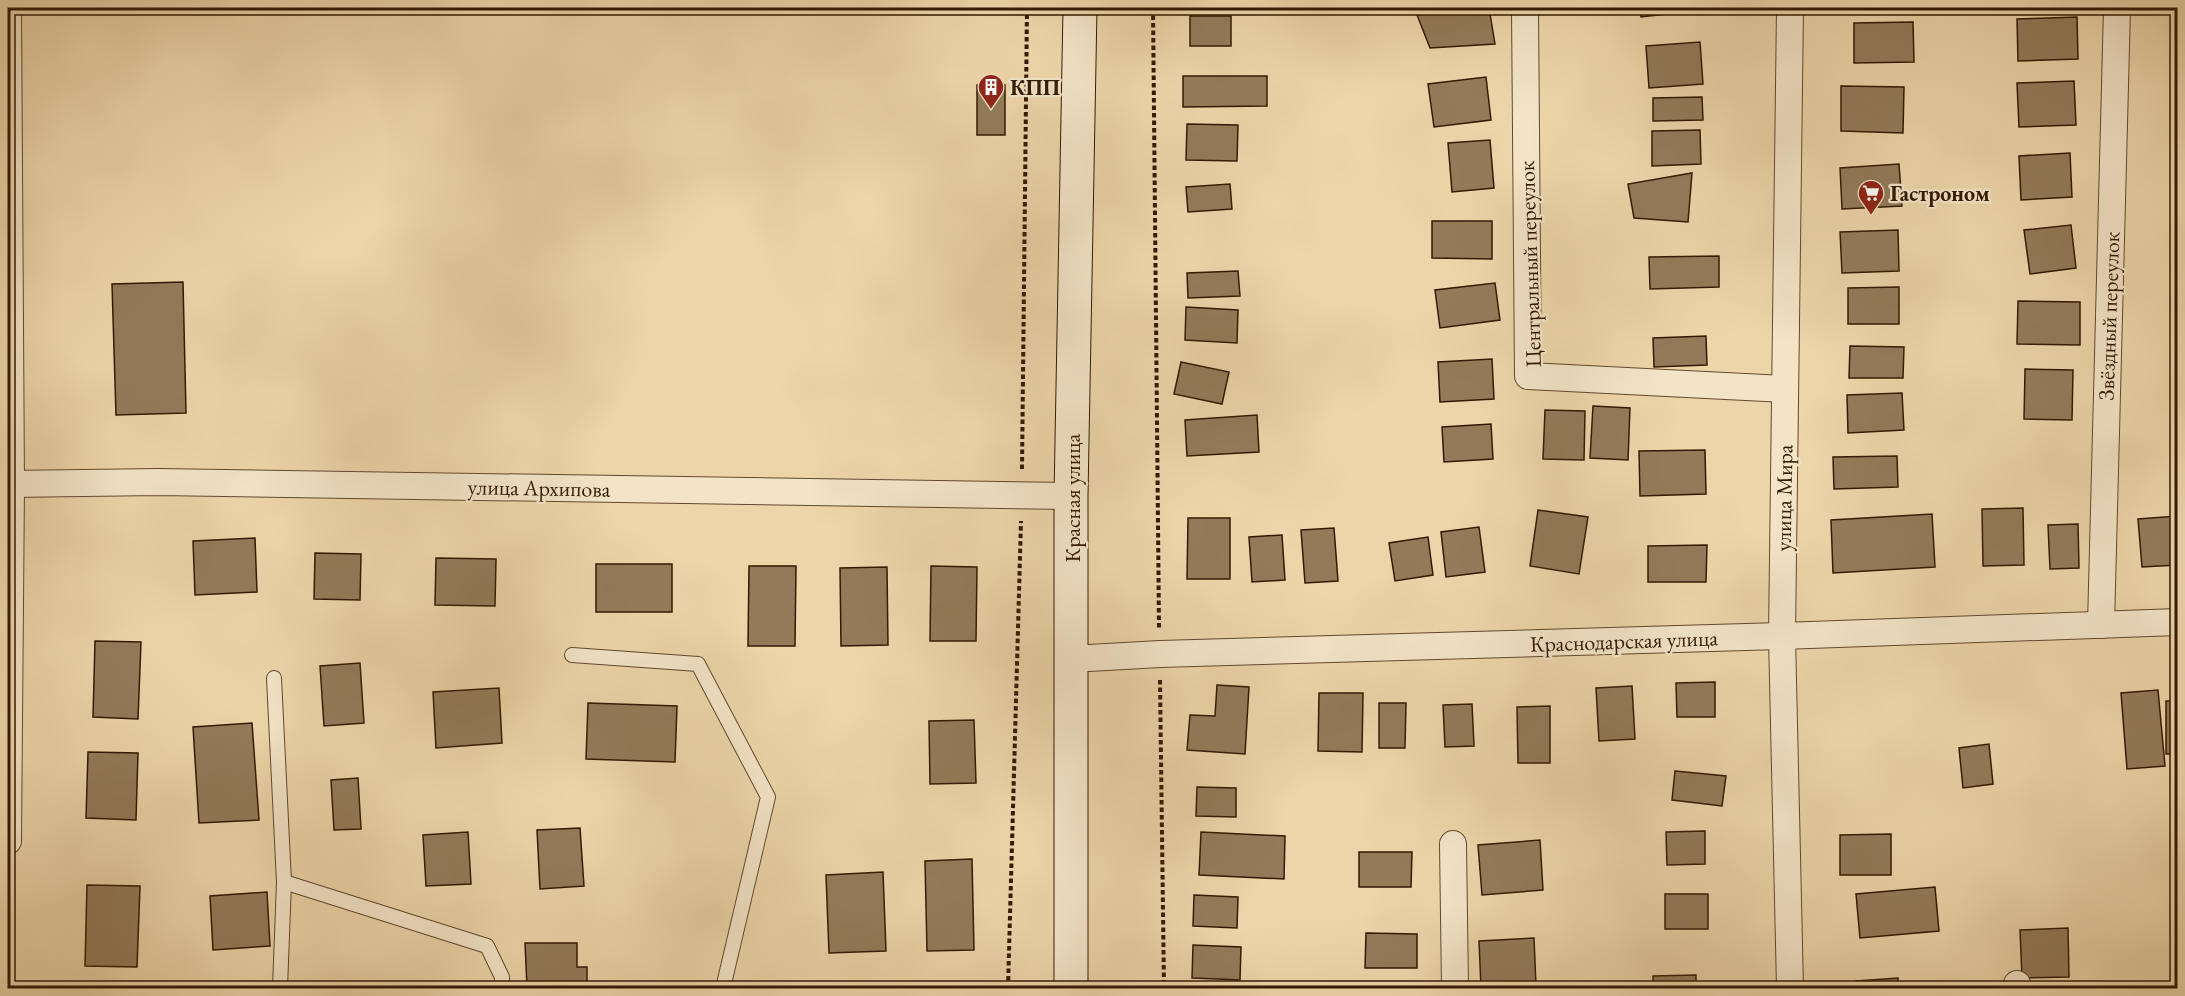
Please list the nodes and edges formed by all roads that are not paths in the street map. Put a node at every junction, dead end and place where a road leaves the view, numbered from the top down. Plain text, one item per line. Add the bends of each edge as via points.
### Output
1 (8, 8) edge
2 (1080, 8) edge
3 (1525, 8) edge
4 (1790, 8) edge
5 (2117, 8) edge
6 (1785, 388) junction
7 (9, 484) edge
8 (1071, 496) junction
9 (2178, 622) edge
10 (2101, 625) junction
11 (1782, 636) junction
12 (572, 655) dead end
13 (1071, 659) junction
14 (274, 678) dead end
15 (8, 713) edge
16 (8, 842) edge
17 (1453, 844) dead end
18 (284, 882) junction
19 (280, 988) edge
20 (502, 988) edge
21 (723, 988) edge
22 (1071, 988) edge
23 (1455, 988) edge
24 (1790, 988) edge

1 - 7 street
2 - 8 main road, Красная улица
3 - 6 street, Центральный переулок via 1528,376
4 - 6 street, улица Мира
5 - 10 street, Звёздный переулок
6 - 11 street, улица Мира
7 - 8 street, улица Архипова via 159,482
7 - 15 street
8 - 13 main road, Красная улица
9 - 10 street, Краснодарская улица
10 - 11 street, Краснодарская улица
11 - 13 street, Краснодарская улица
11 - 24 street, улица Мира
12 - 21 lane via 698,664 768,797
13 - 22 main road, Красная улица
14 - 18 lane
15 - 16 street
17 - 23 street
18 - 19 lane
18 - 20 lane via 487,946 502,977

